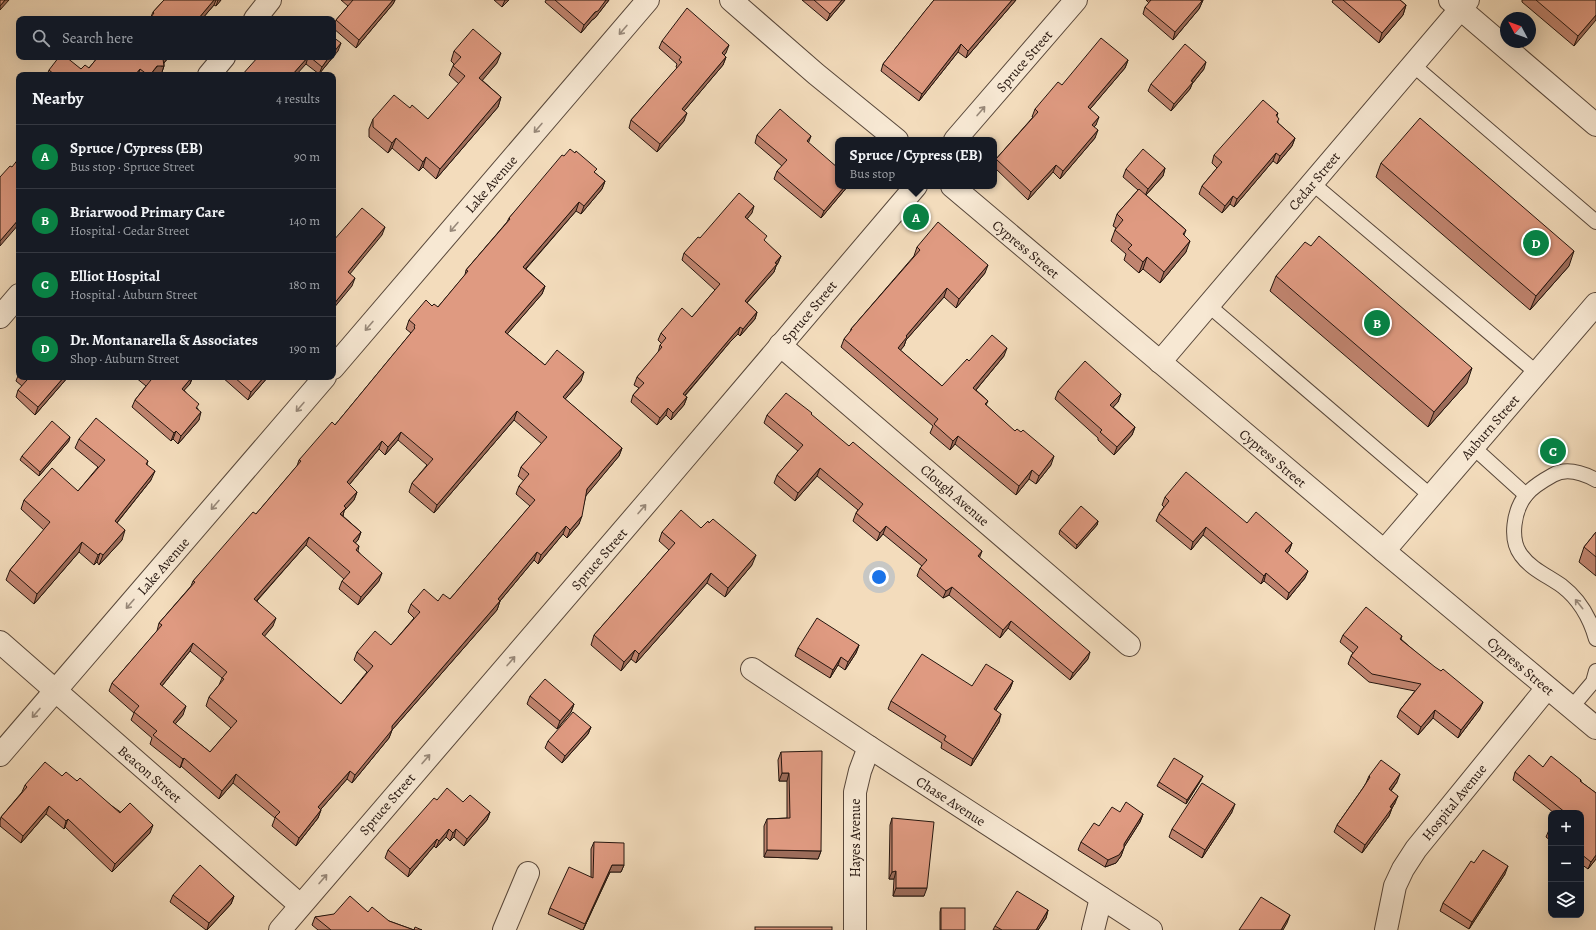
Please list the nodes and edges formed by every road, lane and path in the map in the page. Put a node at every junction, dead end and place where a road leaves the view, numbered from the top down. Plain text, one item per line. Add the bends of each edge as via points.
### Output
1 (270, 0) edge
2 (648, 0) edge
3 (731, 0) edge
4 (1076, 0) edge
5 (1459, 3) edge
6 (257, 16) edge
7 (222, 60) edge
8 (1413, 65) junction
9 (212, 72) edge
10 (1596, 124) edge
11 (893, 137) edge
12 (958, 137) edge
13 (1312, 183) junction
14 (913, 189) edge
15 (956, 189) edge
16 (1596, 222) edge
17 (16, 298) edge
18 (1596, 304) edge
19 (1208, 305) junction
20 (0, 317) edge
21 (780, 345) junction
22 (1160, 362) junction
23 (336, 364) edge
24 (1536, 373) junction
25 (322, 380) edge
26 (1473, 447) junction
27 (1596, 480) edge
28 (1526, 494) junction
29 (1431, 496) junction
30 (1384, 551) junction
31 (1596, 638) edge
32 (0, 642) edge
33 (1129, 645) dead end
34 (752, 669) dead end
35 (1596, 671) edge
36 (1547, 688) junction
37 (55, 691) junction
38 (1571, 708) junction
39 (1596, 728) edge
40 (869, 747) junction
41 (0, 756) edge
42 (528, 873) dead end
43 (1101, 898) junction
44 (300, 905) junction
45 (280, 930) edge
46 (504, 930) edge
47 (855, 930) edge
48 (1093, 930) edge
49 (1151, 930) edge
50 (1386, 930) edge

1 - 6 street
2 -> 23 street, Lake Avenue
3 - 11 street
12 -> 4 street, Spruce Street
5 - 8 street, Cedar Street
5 - 10 street
7 - 9 street
8 - 13 street, Cedar Street
8 - 16 lane
13 - 19 street, Cedar Street
13 - 24 lane
14 - 21 street, Spruce Street
15 - 22 street, Cypress Street
17 - 20 street
18 - 24 street, Auburn Street
19 - 22 street, Cedar Street
19 - 29 lane
21 - 33 street, Clough Avenue
44 -> 21 street, Spruce Street
22 - 30 street, Cypress Street
24 - 26 street, Auburn Street
25 -> 37 street, Lake Avenue
26 - 28 lane
26 - 29 street, Auburn Street
27 - 28 lane via 1586,474 1570,471 1555,474
31 -> 28 lane via 1583,609 1573,597 1529,565 1520,554 1514,540 1515,523 1518,509
29 - 30 street, Auburn Street
30 - 36 street, Cypress Street
32 - 37 street, Beacon Street
34 - 40 street, Chase Avenue
35 - 38 lane via 1593,682
36 - 38 street, Cypress Street
36 - 50 street, Hospital Avenue via 1416,849 1395,886
37 -> 41 street, Lake Avenue
37 - 44 street, Beacon Street
38 - 39 street, Cypress Street
40 - 43 street, Chase Avenue
40 - 47 street, Hayes Avenue via 855,792
42 - 46 street
43 - 48 street
43 - 49 street, Chase Avenue
44 - 45 street, Spruce Street

